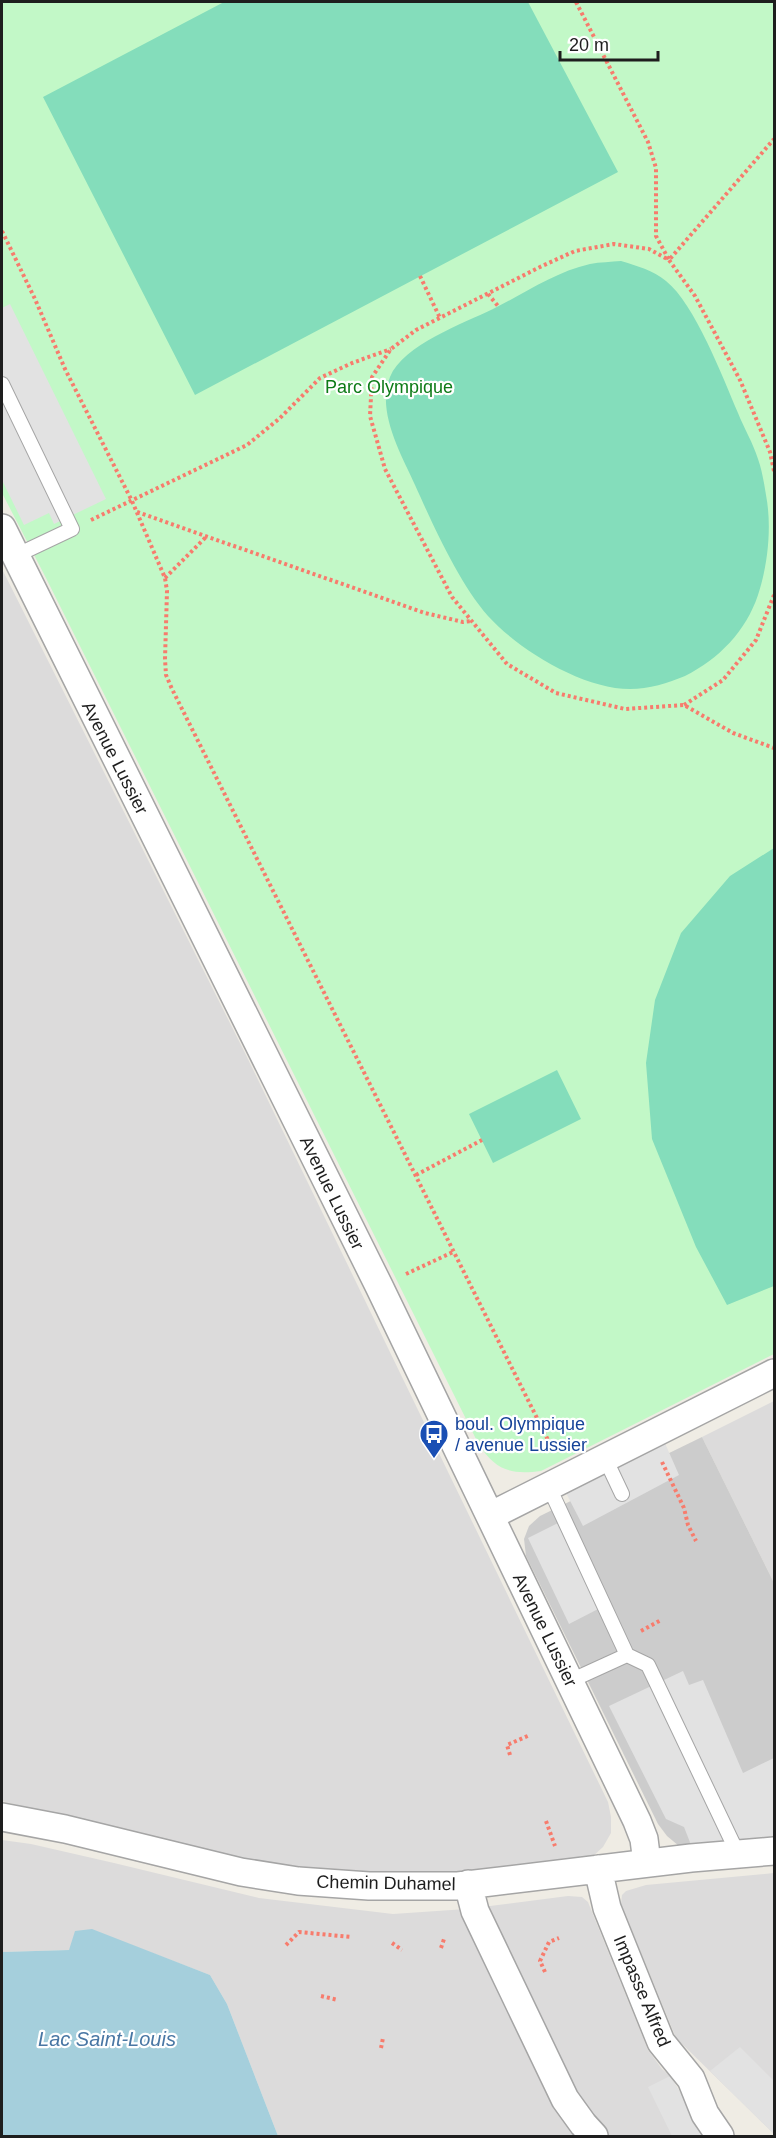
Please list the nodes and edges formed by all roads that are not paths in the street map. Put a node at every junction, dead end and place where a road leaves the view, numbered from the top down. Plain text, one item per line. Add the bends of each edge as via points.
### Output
1 (2, 384) edge
2 (2, 528) edge
3 (15, 556) junction
4 (774, 1373) edge
5 (605, 1458) junction
6 (549, 1486) junction
7 (622, 1494) dead end
8 (490, 1516) junction
9 (627, 1655) junction
10 (570, 1681) junction
11 (2, 1817) edge
12 (774, 1851) edge
13 (738, 1854) junction
14 (647, 1863) junction
15 (598, 1869) junction
16 (468, 1884) junction
17 (594, 2136) edge
18 (720, 2136) edge

1 - 3 lane via 72,529
2 - 3 street, Avenue Lussier
3 - 8 street, Avenue Lussier
4 - 5 street
5 - 6 street
5 - 7 lane
6 - 8 street
6 - 9 lane
8 - 10 street, Avenue Lussier
9 - 10 lane
9 - 13 lane via 648,1665
10 - 14 street, Avenue Lussier via 637,1821
11 - 16 street, Chemin Duhamel via 269,1876 379,1887
12 - 13 street, Chemin Duhamel
13 - 14 street, Chemin Duhamel
14 - 15 street, Chemin Duhamel
15 - 16 street, Chemin Duhamel
15 - 18 street, Impasse Alfred via 607,1908 661,2042 691,2079 705,2114
16 - 17 street via 475,1911 549,2068 574,2114

